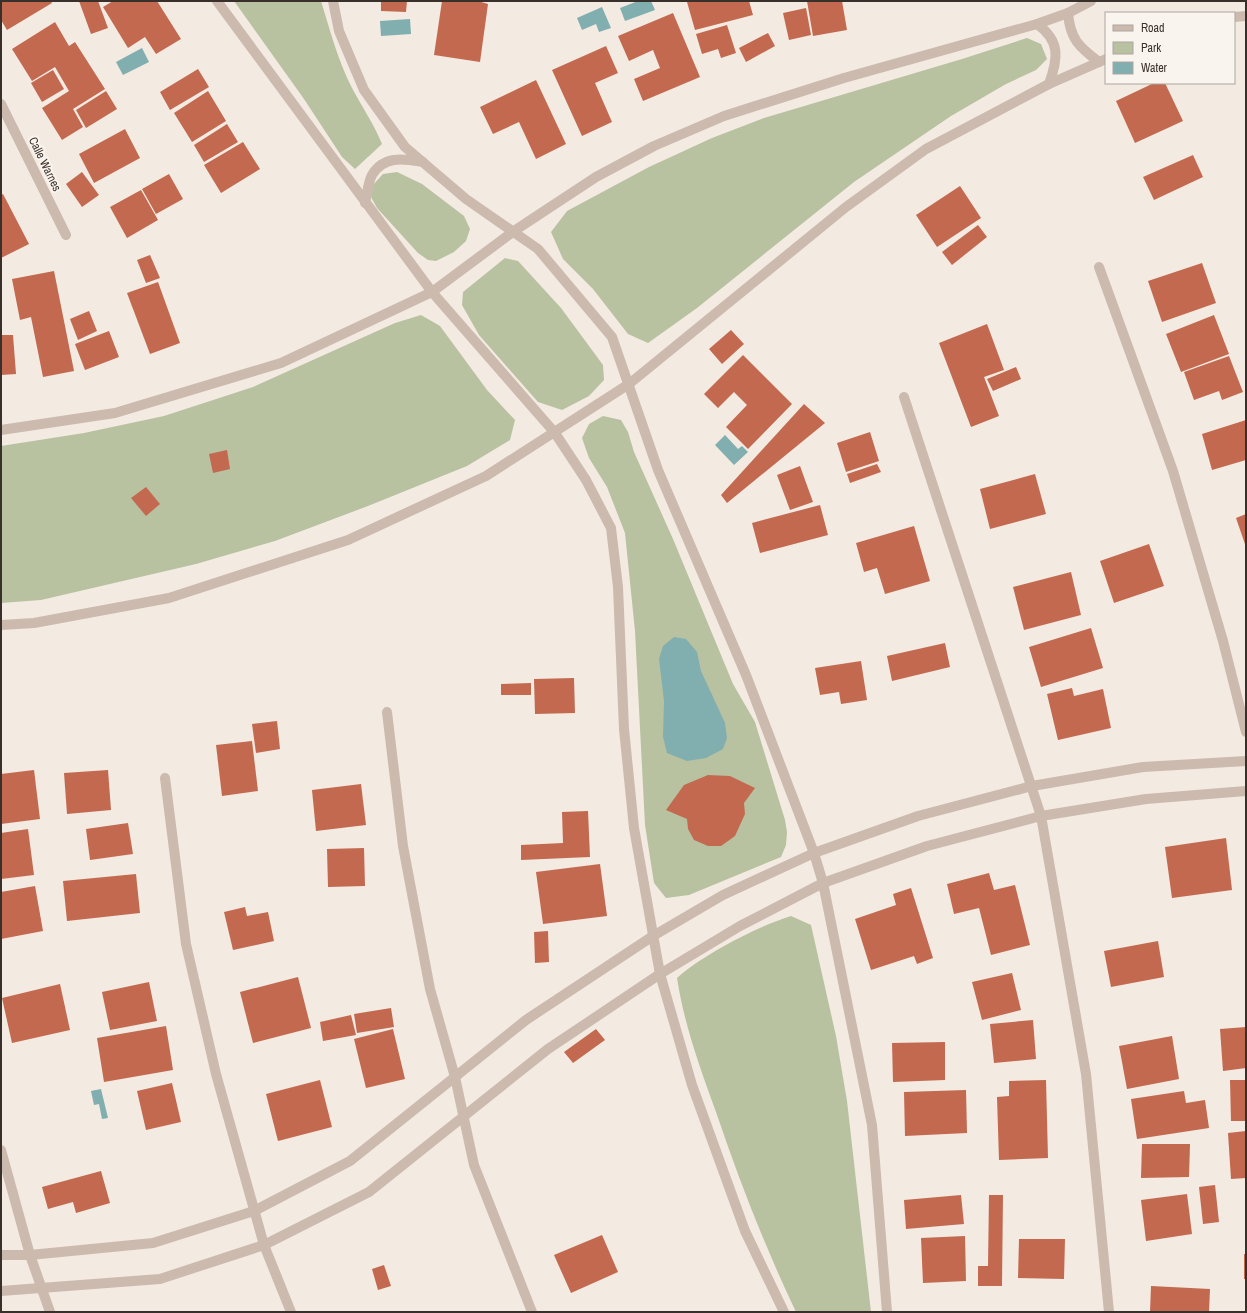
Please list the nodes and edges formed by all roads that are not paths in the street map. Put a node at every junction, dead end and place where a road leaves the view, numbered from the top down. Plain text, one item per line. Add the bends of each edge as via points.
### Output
1 (217, 1) edge
2 (333, 1) edge
3 (1092, 1) edge
4 (1068, 13) junction
5 (1246, 16) edge
6 (1235, 17) edge
7 (1037, 24) junction
8 (1102, 61) edge
9 (1049, 84) junction
10 (1, 104) edge
11 (423, 162) junction
12 (365, 202) junction
13 (514, 231) junction
14 (66, 235) dead end
15 (1099, 267) dead end
16 (432, 292) junction
17 (629, 384) junction
18 (904, 397) dead end
19 (1, 430) edge
20 (555, 433) junction
21 (1, 625) edge
22 (387, 712) dead end
23 (1246, 732) edge
24 (1246, 761) edge
25 (165, 778) dead end
26 (1032, 786) junction
27 (1246, 791) edge
28 (1041, 816) junction
29 (814, 853) junction
30 (822, 883) junction
31 (653, 936) junction
32 (660, 974) junction
33 (455, 1077) junction
34 (464, 1117) junction
35 (1, 1150) edge
36 (254, 1210) junction
37 (264, 1245) junction
38 (1, 1255) edge
39 (30, 1255) junction
40 (43, 1289) junction
41 (1, 1291) edge
42 (50, 1312) edge
43 (291, 1312) edge
44 (532, 1312) edge
45 (784, 1312) edge
46 (887, 1312) edge
47 (1109, 1312) edge

1 - 12 street
2 - 11 street via 339,31 364,90 405,147
3 - 4 street
4 - 7 street
4 - 8 street via 1074,38 1083,50
5 - 6 street
7 - 9 street via 1047,31 1055,46 1056,64
7 - 13 street via 844,78 724,116 654,146 596,177
8 - 9 street
9 - 17 street via 926,149 846,207
10 - 14 street, Calle Warnes
11 - 12 street via 398,158 384,163 372,175
11 - 13 street via 466,199
12 - 16 street
13 - 16 street
13 - 17 street via 538,249 612,337
15 - 23 street via 1173,471 1223,641
16 - 19 street via 281,363 114,413
16 - 20 street
17 - 20 street
17 - 29 street via 658,470 746,674
18 - 26 street
20 - 21 street via 486,476 348,540 169,598 34,623
20 - 31 street via 586,480 611,528 618,587 624,729 633,820
22 - 33 street via 403,846 430,989
24 - 26 street via 1143,767
25 - 36 street via 186,944 216,1074
26 - 28 street
26 - 29 street via 918,816
27 - 28 street via 1146,799
28 - 30 street via 928,846
28 - 47 street via 1086,1074
29 - 30 street
29 - 31 street via 723,895
30 - 32 street via 740,926
30 - 46 street via 872,1125
31 - 32 street
31 - 33 street via 526,1020
32 - 34 street via 548,1049
32 - 45 street via 692,1085 742,1224
33 - 34 street
33 - 36 street via 350,1161
34 - 37 street via 369,1192
34 - 44 street via 474,1165
35 - 39 street
36 - 37 street
36 - 39 street via 153,1243
37 - 40 street via 160,1279
37 - 43 street
38 - 39 street
39 - 40 street
40 - 41 street
40 - 42 street

